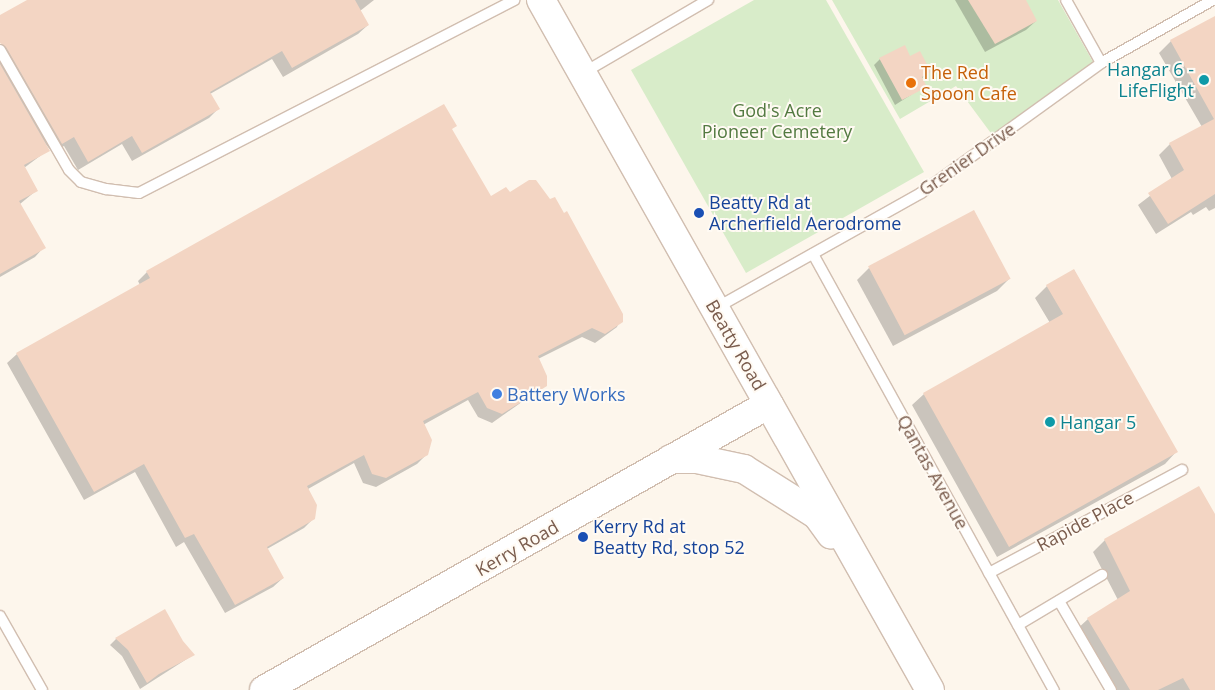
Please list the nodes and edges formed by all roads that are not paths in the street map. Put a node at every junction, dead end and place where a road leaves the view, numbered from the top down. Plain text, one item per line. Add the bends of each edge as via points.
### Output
1 (514, 0) edge
2 (541, 0) edge
3 (708, 0) edge
4 (1066, 0) edge
5 (1213, 0) edge
6 (0, 50) edge
7 (1101, 63) junction
8 (582, 73) junction
9 (813, 254) junction
10 (715, 308) junction
11 (769, 404) junction
12 (671, 459) junction
13 (1182, 470) dead end
14 (989, 573) junction
15 (1102, 575) dead end
16 (1059, 601) junction
17 (882, 604) junction
18 (0, 616) edge
19 (1018, 625) junction
20 (42, 690) edge
21 (264, 690) edge
22 (930, 690) edge
23 (1054, 690) edge
24 (1111, 690) edge

1 - 6 lane via 139,193 81,182 69,170
2 - 8 main road, Beatty Road
3 - 8 lane
4 - 7 lane
5 - 7 lane, Grenier Drive
7 - 9 lane, Grenier Drive via 922,193
8 - 10 main road, Beatty Road
9 - 10 lane, Grenier Drive
9 - 14 lane, Qantas Avenue
10 - 11 main road, Beatty Road
11 - 12 main road, Kerry Road
11 - 17 main road, Beatty Road
12 - 17 main road via 697,459 744,469 817,515
12 - 21 main road, Kerry Road
13 - 14 lane, Rapide Place
14 - 19 lane, Qantas Avenue
15 - 16 lane
16 - 19 lane
16 - 24 lane
17 - 22 main road, Beatty Road
18 - 20 lane
19 - 23 lane, Qantas Avenue

